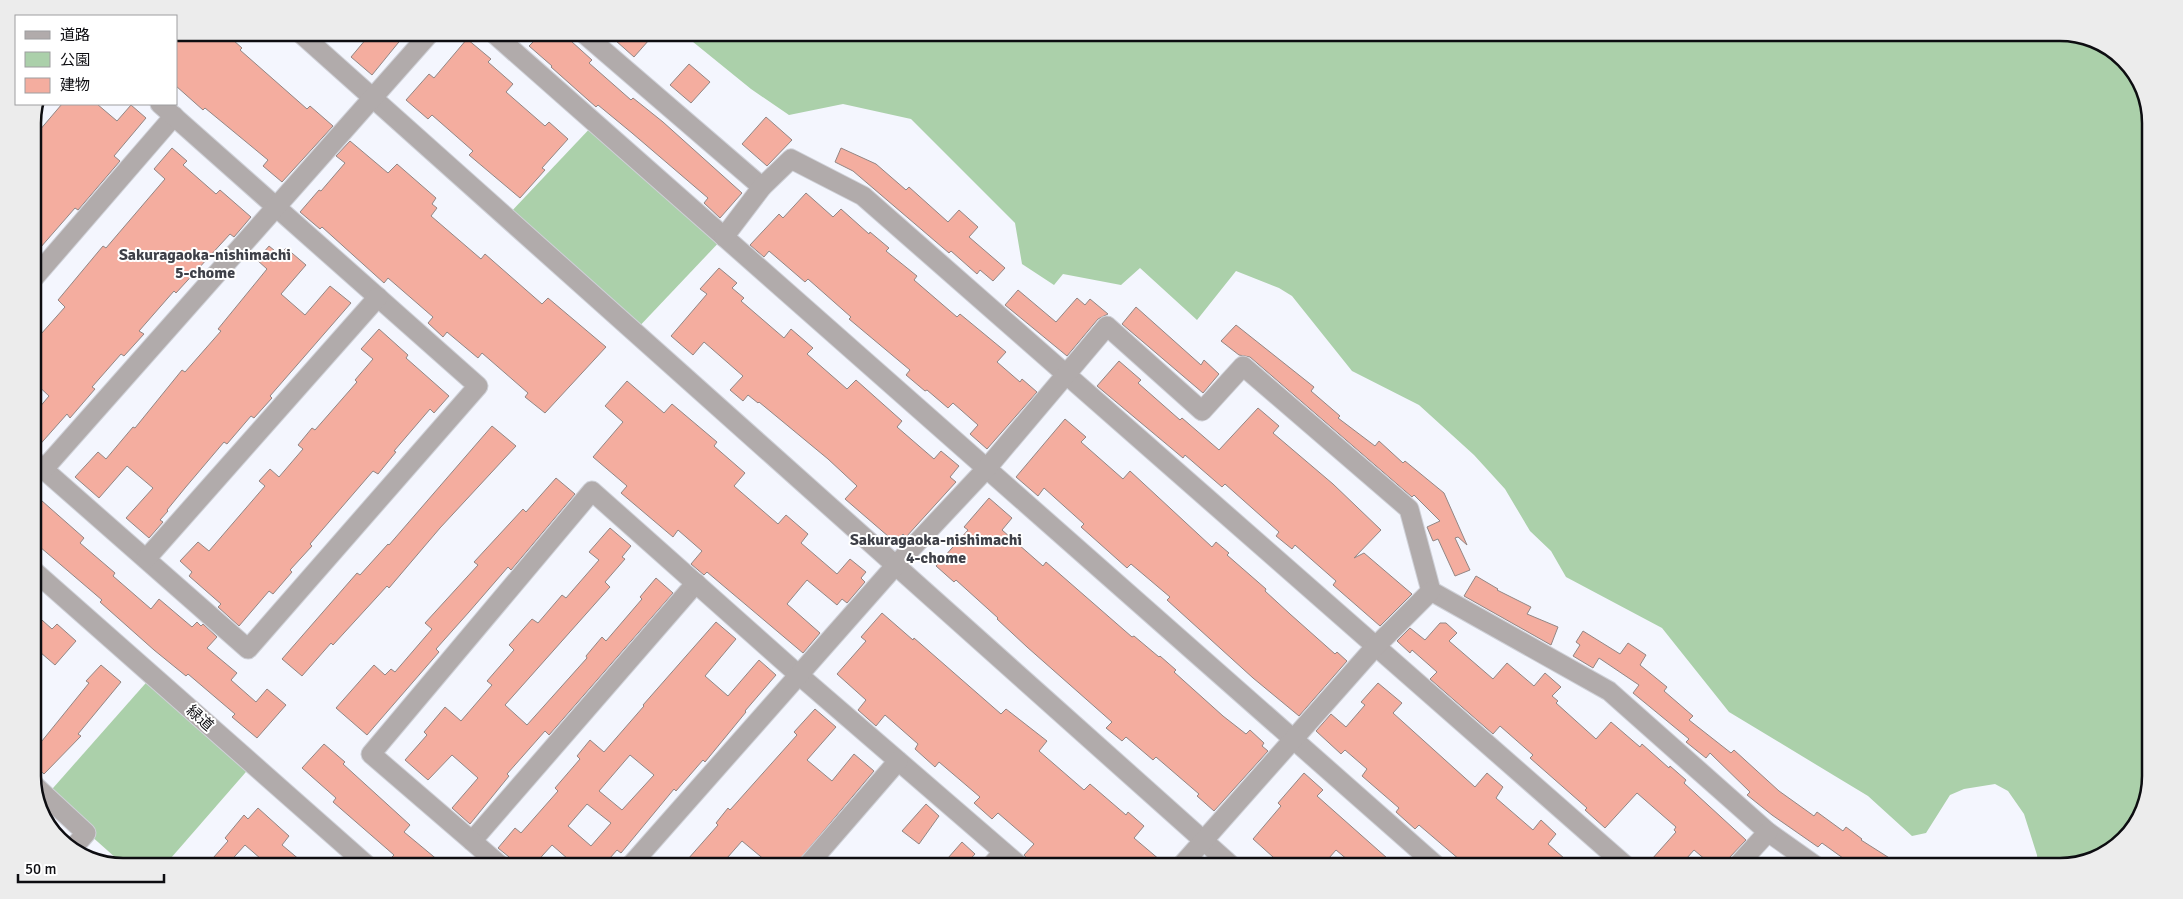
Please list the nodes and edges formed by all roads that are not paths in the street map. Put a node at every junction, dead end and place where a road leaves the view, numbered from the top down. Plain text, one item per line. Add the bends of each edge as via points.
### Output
1 (309, 41) edge
2 (423, 41) edge
3 (502, 41) edge
4 (592, 41) edge
5 (372, 98) junction
6 (167, 110) edge
7 (762, 187) junction
8 (275, 207) junction
9 (724, 237) junction
10 (41, 269) edge
11 (378, 297) junction
12 (1065, 375) junction
13 (41, 462) edge
14 (41, 468) edge
15 (987, 468) junction
16 (146, 559) junction
17 (895, 566) junction
18 (41, 577) edge
19 (696, 583) junction
20 (1431, 591) junction
21 (1375, 646) junction
22 (800, 676) junction
23 (1294, 740) junction
24 (898, 761) junction
25 (44, 794) edge
26 (1768, 832) junction
27 (472, 841) junction
28 (1203, 842) junction
29 (77, 844) edge
30 (1003, 852) junction
31 (359, 858) edge
32 (492, 858) edge
33 (637, 858) edge
34 (814, 858) edge
35 (998, 858) edge
36 (1010, 858) edge
37 (1188, 858) edge
38 (1222, 858) edge
39 (1428, 858) edge
40 (1617, 858) edge
41 (1744, 858) edge
42 (1805, 858) edge

1 - 5 street
2 - 5 street
3 - 9 street
4 - 7 street
5 - 8 street
5 - 17 street
6 - 8 street
6 - 10 street
7 - 9 street
7 - 12 street via 791,159 863,196
8 - 11 street
8 - 13 street
9 - 15 street
11 - 16 street
11 - 16 street via 478,386 248,649
12 - 15 street
12 - 20 street via 1106,326 1202,411 1243,366 1409,509
12 - 21 street
14 - 16 street
15 - 17 street
15 - 23 street
17 - 22 street
17 - 28 street
18 - 31 street, 緑道
19 - 22 street
19 - 27 street
19 - 27 street via 592,491 371,754
20 - 21 street
20 - 26 street via 1609,690
21 - 23 street
21 - 40 street
22 - 24 street
22 - 33 street
23 - 28 street
23 - 39 street
24 - 30 street
24 - 34 street
25 - 29 street via 86,833
26 - 41 street
26 - 42 street
27 - 32 street
28 - 37 street
28 - 38 street
30 - 35 street
30 - 36 street

